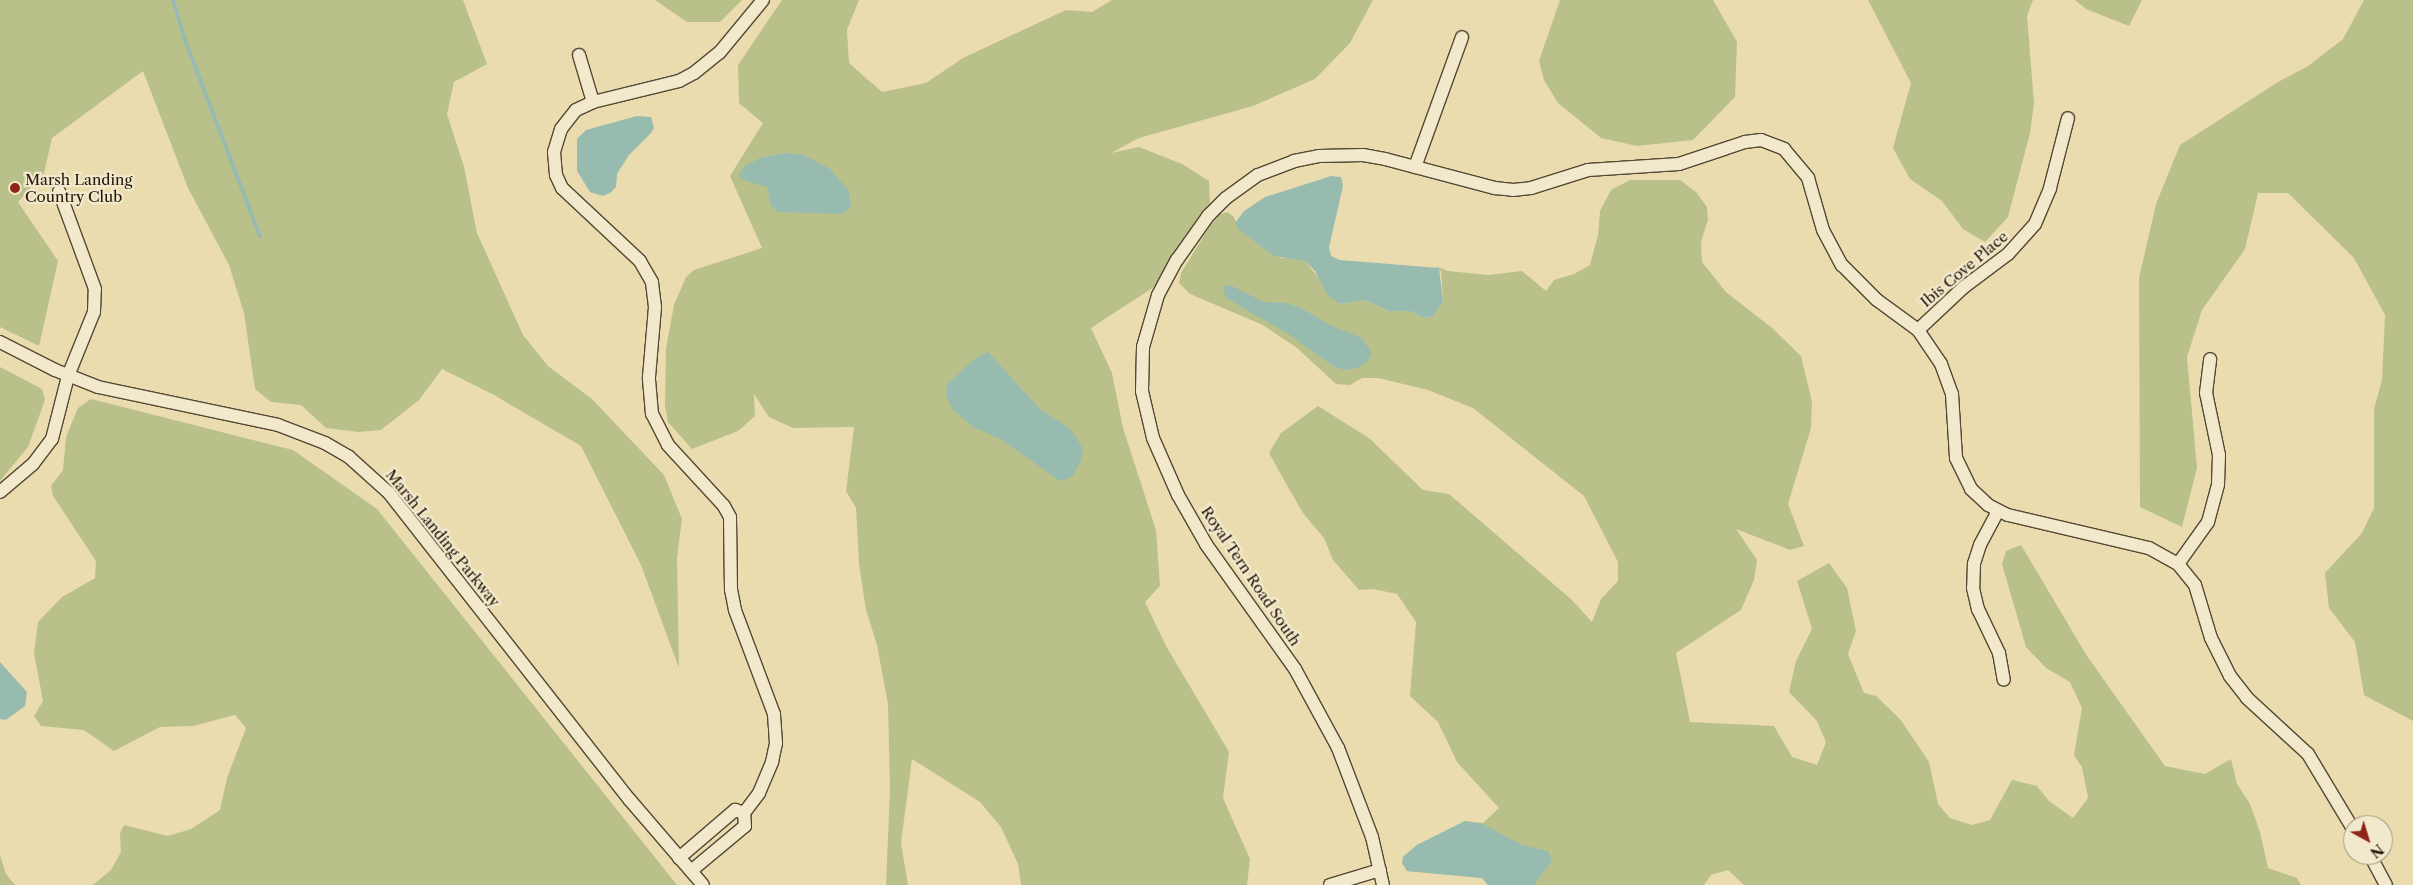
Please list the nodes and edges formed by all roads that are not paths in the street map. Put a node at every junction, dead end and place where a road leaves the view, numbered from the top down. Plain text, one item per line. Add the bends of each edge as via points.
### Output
1 (763, 0) edge
2 (1462, 37) dead end
3 (579, 55) dead end
4 (593, 102) junction
5 (2068, 118) dead end
6 (1415, 167) junction
7 (59, 191) dead end
8 (1918, 330) junction
9 (0, 342) edge
10 (2210, 359) dead end
11 (68, 376) junction
12 (0, 492) edge
13 (1998, 511) junction
14 (2178, 564) junction
15 (2004, 680) dead end
16 (744, 813) junction
17 (2345, 815) edge
18 (712, 830) junction
19 (724, 844) junction
20 (679, 858) junction
21 (2375, 865) edge
22 (1380, 870) junction
23 (692, 872) junction
24 (703, 885) edge
25 (1330, 885) edge
26 (1383, 885) edge
27 (2386, 885) edge

1 - 4 street via 720,52 694,74 679,81
2 - 6 street
3 - 4 street
4 - 16 street via 576,110 560,129 555,142 554,166 562,188 631,251 647,271 655,307 649,376 652,414 668,445 724,506 730,517 731,590 735,610 768,696 776,729 767,779
5 - 8 street, Ibis Cove Place via 2050,188 2035,224 2008,254 1964,287
6 - 8 street, Royal Tern Road South via 1513,190 1531,188 1588,170 1679,164 1745,142 1761,140 1793,157 1808,178 1823,230 1842,264 1877,300
6 - 22 street, Royal Tern Road South via 1363,155 1319,156 1281,165 1247,182 1208,216 1170,271 1149,320 1141,366 1146,415 1174,486 1206,544 1279,645 1316,705 1356,791
7 - 11 street via 95,289 96,300
8 - 13 street, Royal Tern Road South via 1928,341 1948,378 1955,410 1955,446 1960,468 1971,489
9 - 11 street, Marsh Landing Parkway
10 - 14 street via 2206,393 2219,455 2218,484 2208,522
11 - 12 street via 52,439 33,464
11 - 20 street, Marsh Landing Parkway via 128,394 278,425 325,443 349,457 389,493 555,706
13 - 14 street, Royal Tern Road South via 2149,548
13 - 15 street via 1980,545 1974,564 1973,588 1978,610 1999,653
14 - 17 street, Royal Tern Road South via 2195,585 2211,638 2230,676 2253,705 2308,754
16 - 18 street via 735,810
16 - 19 street via 745,826
18 - 19 street
18 - 20 street
19 - 23 street
20 - 23 street, Marsh Landing Parkway
21 - 27 street
22 - 25 street
22 - 26 street, Royal Tern Road South
23 - 24 street, Marsh Landing Parkway

